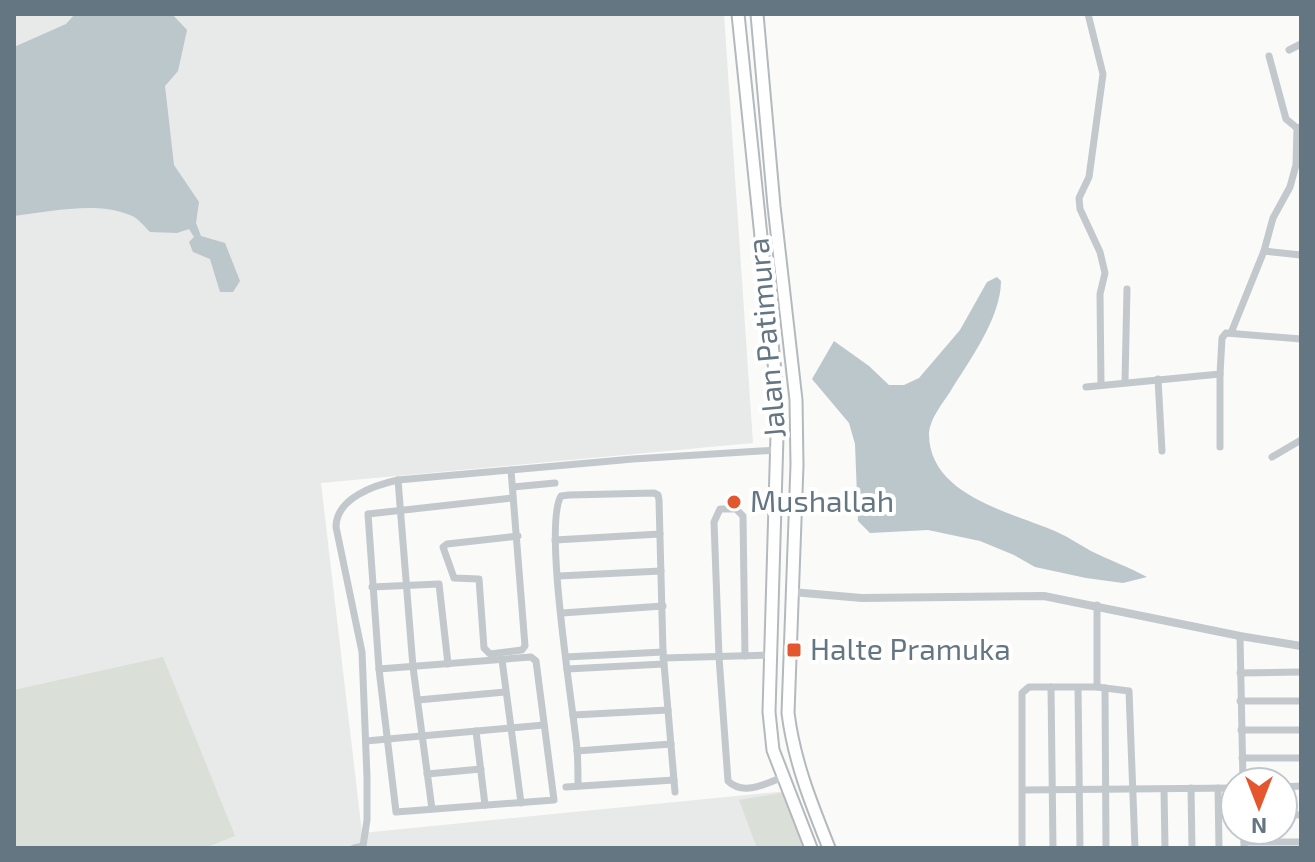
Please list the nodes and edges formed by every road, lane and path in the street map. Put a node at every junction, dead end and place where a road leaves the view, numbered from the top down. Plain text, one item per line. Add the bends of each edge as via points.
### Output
1 (738, 14) edge
2 (757, 14) edge
3 (1088, 14) edge
4 (1301, 44) edge
5 (1289, 50) dead end
6 (1269, 56) dead end
7 (1299, 127) edge
8 (1290, 187) junction
9 (1301, 188) edge
10 (1264, 251) junction
11 (1301, 255) edge
12 (1127, 289) dead end
13 (1231, 333) junction
14 (1301, 339) edge
15 (1220, 374) junction
16 (1158, 379) junction
17 (1125, 381) junction
18 (1101, 384) junction
19 (1086, 387) dead end
20 (1301, 440) edge
21 (1220, 447) dead end
22 (777, 450) junction
23 (1162, 451) dead end
24 (1272, 457) dead end
25 (559, 466) junction
26 (511, 470) junction
27 (398, 480) junction
28 (555, 483) junction
29 (513, 487) junction
30 (561, 496) junction
31 (512, 498) junction
32 (401, 509) junction
33 (660, 534) junction
34 (518, 536) junction
35 (555, 540) junction
36 (661, 571) junction
37 (559, 576) junction
38 (407, 584) junction
39 (372, 587) junction
40 (792, 592) junction
41 (1097, 605) junction
42 (663, 606) junction
43 (562, 613) junction
44 (1240, 636) junction
45 (1301, 646) edge
46 (770, 655) junction
47 (745, 656) junction
48 (566, 657) junction
49 (719, 657) junction
50 (663, 658) junction
51 (502, 660) junction
52 (448, 664) junction
53 (413, 667) junction
54 (379, 669) junction
55 (567, 669) junction
56 (1301, 672) edge
57 (1240, 673) junction
58 (1051, 687) junction
59 (1078, 688) junction
60 (1101, 688) junction
61 (505, 692) junction
62 (418, 700) junction
63 (1240, 701) junction
64 (1301, 701) edge
65 (668, 710) junction
66 (573, 715) junction
67 (544, 725) junction
68 (510, 728) junction
69 (1241, 730) junction
70 (1301, 730) edge
71 (476, 731) junction
72 (422, 737) junction
73 (387, 740) junction
74 (366, 741) junction
75 (671, 744) junction
76 (577, 751) junction
77 (1242, 758) junction
78 (1301, 758) edge
79 (1242, 766) edge
80 (481, 769) junction
81 (427, 774) junction
82 (783, 777) junction
83 (674, 780) junction
84 (578, 786) junction
85 (566, 787) dead end
86 (1191, 788) junction
87 (1218, 788) joint
88 (1104, 789) junction
89 (1134, 789) junction
90 (1164, 789) junction
91 (1023, 790) junction
92 (1051, 790) junction
93 (1079, 790) junction
94 (675, 792) dead end
95 (521, 803) junction
96 (485, 805) junction
97 (432, 809) junction
98 (355, 848) edge
99 (811, 848) edge
100 (829, 848) edge
101 (1022, 848) edge
102 (1053, 848) edge
103 (1080, 848) edge
104 (1106, 848) edge
105 (1135, 848) edge
106 (1165, 848) edge
107 (1192, 848) edge
108 (1219, 848) edge

1 - 22 highway, Jalan Patimura via 778,401
2 - 40 highway, Jalan Patimura via 796,400
3 - 18 street via 1103,74 1089,177 1079,198 1105,273 1100,294
4 - 5 street
6 - 7 street via 1286,119
7 - 8 street
8 - 9 street
8 - 10 street via 1273,218
10 - 11 street
10 - 13 street
12 - 17 street
13 - 14 street
13 - 15 street via 1223,334
15 - 16 street
15 - 21 street
16 - 17 street
16 - 23 street
17 - 18 street
18 - 19 street
20 - 24 street
22 - 25 street
22 - 46 highway, Jalan Patimura
25 - 26 street
25 - 28 street
26 - 27 street
26 - 29 street
27 - 32 street
27 - 74 street via 375,484 341,507 336,517 362,652
28 - 29 street
28 - 30 street
29 - 31 street
30 - 33 street via 656,494
30 - 35 street
31 - 32 street
31 - 34 street
32 - 38 street
32 - 39 street via 367,516
33 - 35 street
33 - 36 street
34 - 34 street via 525,648 490,654 484,648 479,579 454,578 443,547
35 - 37 street
36 - 37 street
36 - 42 street
37 - 43 street
38 - 39 street
38 - 52 street via 441,587
38 - 53 street
39 - 54 street
40 - 41 street via 862,598 1044,596
40 - 100 highway, Jalan Patimura via 792,743
41 - 44 street
41 - 60 street
42 - 43 street
42 - 50 street
43 - 48 street
44 - 45 street
44 - 57 street
46 - 47 street
46 - 82 highway, Jalan Patimura via 773,750
47 - 49 street
47 - 49 street via 743,516 736,509 720,509 714,522
48 - 50 street
48 - 55 street
49 - 50 street
49 - 82 street via 728,781 734,787 759,787
50 - 55 street
50 - 65 street
51 - 52 street
51 - 61 street
51 - 67 street via 535,660
52 - 53 street
53 - 54 street
53 - 62 street
54 - 73 street
55 - 66 street
56 - 57 street
57 - 63 street
58 - 59 street
58 - 91 street via 1022,691
58 - 92 street
59 - 60 street
59 - 93 street
60 - 88 street
60 - 89 street via 1130,693
61 - 62 street
61 - 68 street
62 - 72 street
63 - 64 street
63 - 69 street
65 - 66 street
65 - 75 street
66 - 76 street
67 - 68 street
67 - 95 street via 554,800
68 - 71 street
68 - 95 street
69 - 70 street
69 - 77 street
71 - 72 street
71 - 80 street
72 - 73 street
72 - 81 street
73 - 74 street
73 - 97 street via 396,811
74 - 98 street via 367,820 363,846
75 - 76 street
75 - 83 street
76 - 84 street
77 - 78 street
77 - 79 street
80 - 81 street
80 - 96 street
81 - 97 street
82 - 99 highway, Jalan Patimura
83 - 84 street
83 - 94 street
84 - 85 street
86 - 87 street
86 - 90 street
86 - 107 street
87 - 108 street
88 - 89 street
88 - 93 street
88 - 104 street
89 - 90 street
89 - 105 street
90 - 106 street
91 - 92 street
91 - 101 street
92 - 93 street
92 - 102 street
93 - 103 street
95 - 96 street
96 - 97 street

